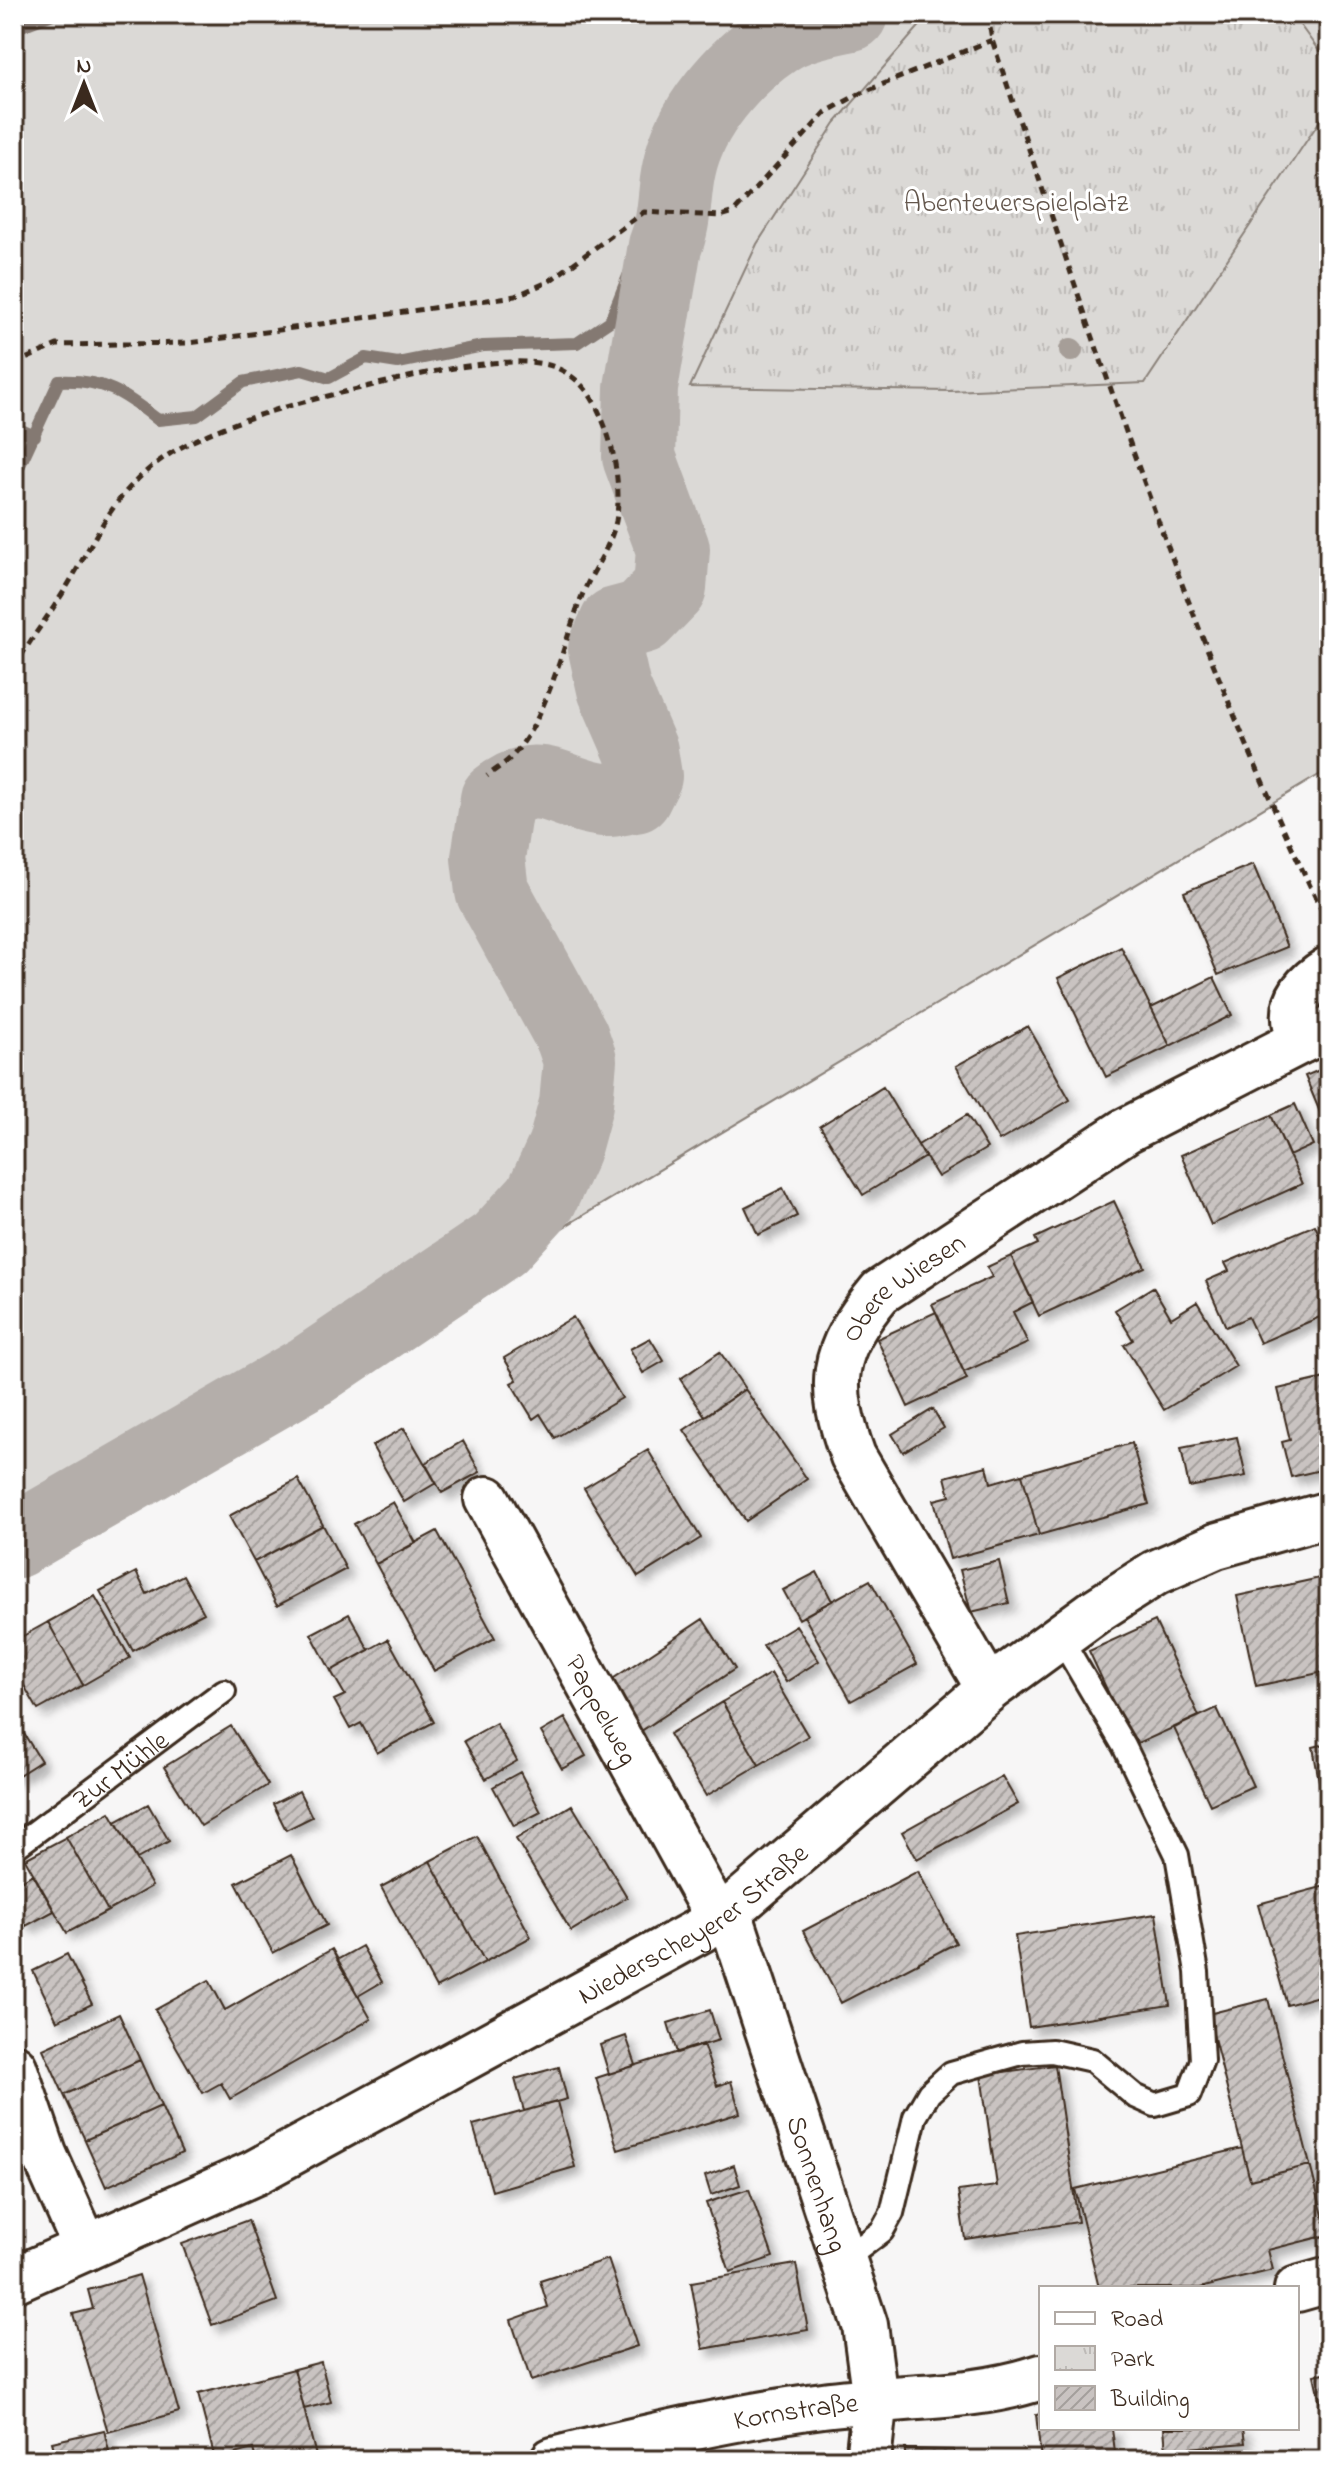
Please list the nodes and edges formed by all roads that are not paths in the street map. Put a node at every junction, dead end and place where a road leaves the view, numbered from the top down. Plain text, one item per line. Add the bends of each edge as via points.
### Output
1 (1329, 969) edge
2 (1315, 1035) edge
3 (487, 1499) dead end
4 (1329, 1514) edge
5 (1060, 1637) junction
6 (989, 1689) junction
7 (224, 1691) dead end
8 (14, 1848) edge
9 (724, 1916) junction
10 (14, 2067) edge
11 (86, 2248) junction
12 (844, 2260) junction
13 (14, 2280) edge
14 (1329, 2280) edge
15 (1299, 2288) edge
16 (1039, 2377) edge
17 (875, 2399) junction
18 (553, 2460) edge
19 (868, 2460) edge

1 - 2 street, Obere Wiesen via 1297,995 1293,1011
2 - 6 street, Obere Wiesen via 1125,1131 880,1292 853,1325 838,1360 836,1391 853,1456
3 - 9 street, Pappelweg
4 - 5 street, Niederscheyerer Straße via 1216,1546 1155,1573
5 - 6 street, Niederscheyerer Straße
5 - 12 lane via 1124,1746 1177,1855 1197,1972 1202,2060 1189,2095 1155,2105 1135,2096 1092,2060 1052,2051 1022,2053 951,2073 929,2093 915,2117 892,2213 882,2231
6 - 9 street, Niederscheyerer Straße
7 - 8 lane, Zur Mühle
9 - 11 street, Niederscheyerer Straße via 254,2173
9 - 12 street, Sonnenhang
10 - 11 street via 44,2154
11 - 13 street, Niederscheyerer Straße
12 - 17 street, Sonnenhang via 865,2325
14 - 15 street
16 - 17 street, Kornstraße via 954,2395
17 - 18 street, Kornstraße via 664,2433
17 - 19 street, Sonnenhang

